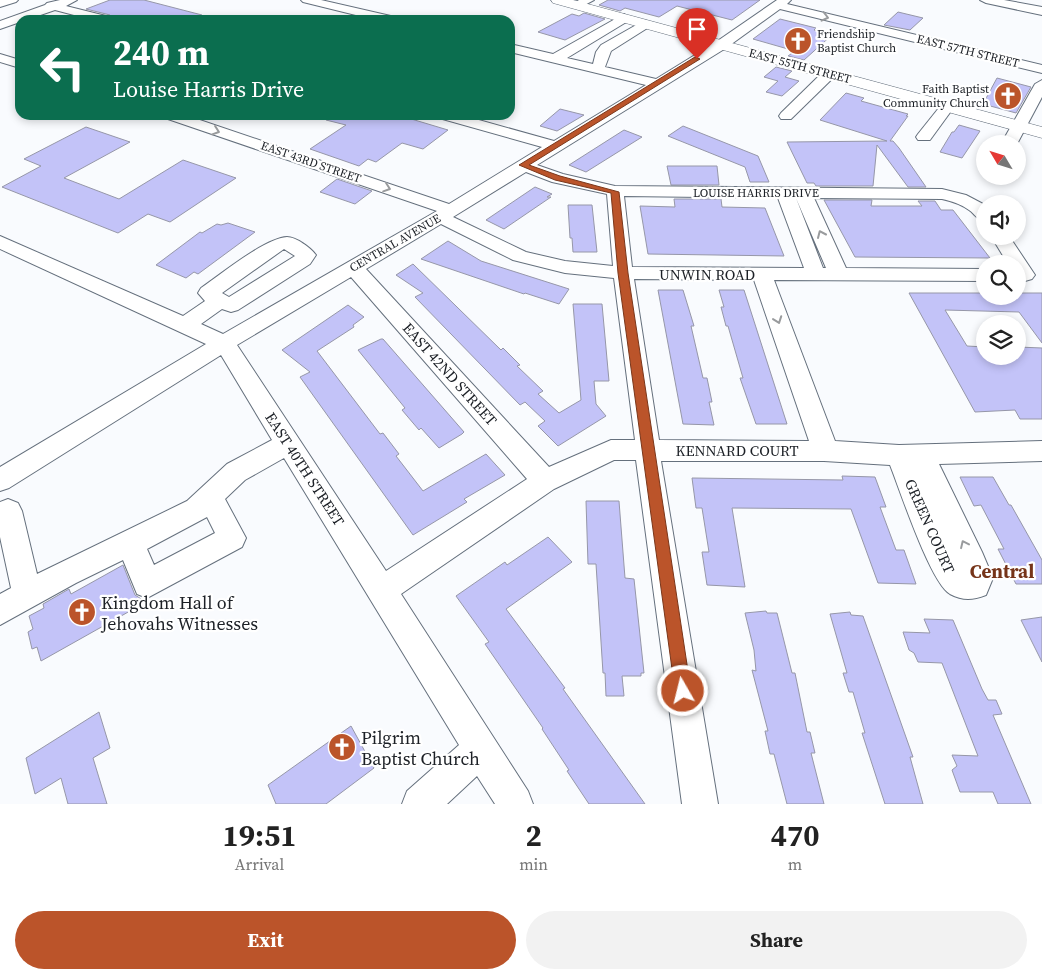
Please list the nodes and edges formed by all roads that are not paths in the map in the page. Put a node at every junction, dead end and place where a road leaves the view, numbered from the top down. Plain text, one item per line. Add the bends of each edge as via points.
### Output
1 (71, 0) edge
2 (306, 0) edge
3 (558, 0) edge
4 (986, 0) edge
5 (37, 1) edge
6 (583, 3) edge
7 (782, 3) edge
8 (3, 6) edge
9 (55, 6) junction
10 (1042, 11) edge
11 (29, 15) edge
12 (88, 15) edge
13 (370, 15) edge
14 (624, 18) junction
15 (14, 20) joint
16 (645, 24) junction
17 (0, 25) edge
18 (721, 45) junction
19 (515, 49) edge
20 (0, 58) edge
21 (555, 59) junction
22 (15, 62) edge
23 (598, 69) junction
24 (1042, 69) edge
25 (829, 74) junction
26 (656, 83) junction
27 (1042, 84) edge
28 (947, 106) junction
29 (786, 116) dead end
30 (202, 120) edge
31 (462, 120) edge
32 (1020, 126) junction
33 (1042, 132) edge
34 (1014, 135) edge
35 (924, 137) dead end
36 (555, 146) junction
37 (523, 165) junction
38 (615, 192) junction
39 (794, 193) junction
40 (976, 206) edge
41 (446, 213) junction
42 (1006, 245) edge
43 (6, 252) edge
44 (354, 268) junction
45 (623, 273) junction
46 (762, 274) junction
47 (816, 274) junction
48 (839, 274) junction
49 (976, 275) edge
50 (1028, 276) edge
51 (220, 301) dead end
52 (184, 325) junction
53 (224, 343) junction
54 (288, 442) junction
55 (647, 449) junction
56 (824, 451) junction
57 (1042, 452) edge
58 (0, 480) edge
59 (545, 481) junction
60 (210, 497) junction
61 (8, 511) dead end
62 (131, 543) junction
63 (382, 590) junction
64 (27, 594) junction
65 (0, 610) edge
66 (481, 749) junction
67 (420, 804) edge
68 (515, 804) edge
69 (700, 804) edge

1 - 9 street
2 - 13 street
3 - 6 main road, EAST 55TH STREET
4 - 10 street
5 - 8 street
5 - 9 street
6 - 14 main road, EAST 55TH STREET
7 - 18 street, CENTRAL AVENUE
7 -> 24 street, EAST 57TH STREET
8 - 15 street
9 - 11 street
9 - 12 street
14 - 16 main road, EAST 55TH STREET
14 - 21 street
15 - 17 street
16 - 18 main road, EAST 55TH STREET
16 - 23 street via 606,48
18 - 25 main road, EAST 55TH STREET
18 - 26 street, CENTRAL AVENUE
19 - 21 street
20 - 22 street
21 - 23 street
23 - 26 street
25 - 28 main road, EAST 55TH STREET
25 - 29 street
26 - 36 street, CENTRAL AVENUE
27 - 32 street
28 - 32 main road, EAST 55TH STREET
28 - 35 street
30 -> 41 street, EAST 43RD STREET
31 - 36 street
32 - 33 main road, EAST 55TH STREET
32 - 34 street
36 - 37 street, CENTRAL AVENUE
37 - 38 street, LOUISE HARRIS DRIVE via 558,178
37 - 41 street, CENTRAL AVENUE
38 - 39 street, LOUISE HARRIS DRIVE
38 - 45 street
39 - 40 street, LOUISE HARRIS DRIVE via 942,194
39 - 47 street
48 -> 39 street
41 - 44 street, CENTRAL AVENUE
41 - 45 street, UNWIN ROAD via 520,256 565,267
42 - 50 street
43 - 52 street
44 - 53 street, CENTRAL AVENUE
44 - 59 street, EAST 42ND STREET
45 - 46 street, UNWIN ROAD
45 - 55 street
46 - 47 street, UNWIN ROAD
46 -> 56 street
47 - 48 street, UNWIN ROAD
48 - 49 street, UNWIN ROAD
51 - 52 street
52 - 53 street
53 - 54 street, EAST 40TH STREET
53 - 58 street, CENTRAL AVENUE
54 - 60 street via 236,472
54 - 63 street, EAST 40TH STREET
55 - 56 street, KENNARD COURT
55 - 59 street, KENNARD COURT via 611,450
55 - 69 street
56 - 57 street, KENNARD COURT via 911,455
59 - 63 street, KENNARD COURT
60 - 62 street via 197,509
60 - 62 street via 232,538 147,584
61 - 64 street
62 - 64 street
63 - 66 street, EAST 40TH STREET
64 - 65 street
66 - 67 street
66 - 68 street, EAST 40TH STREET

